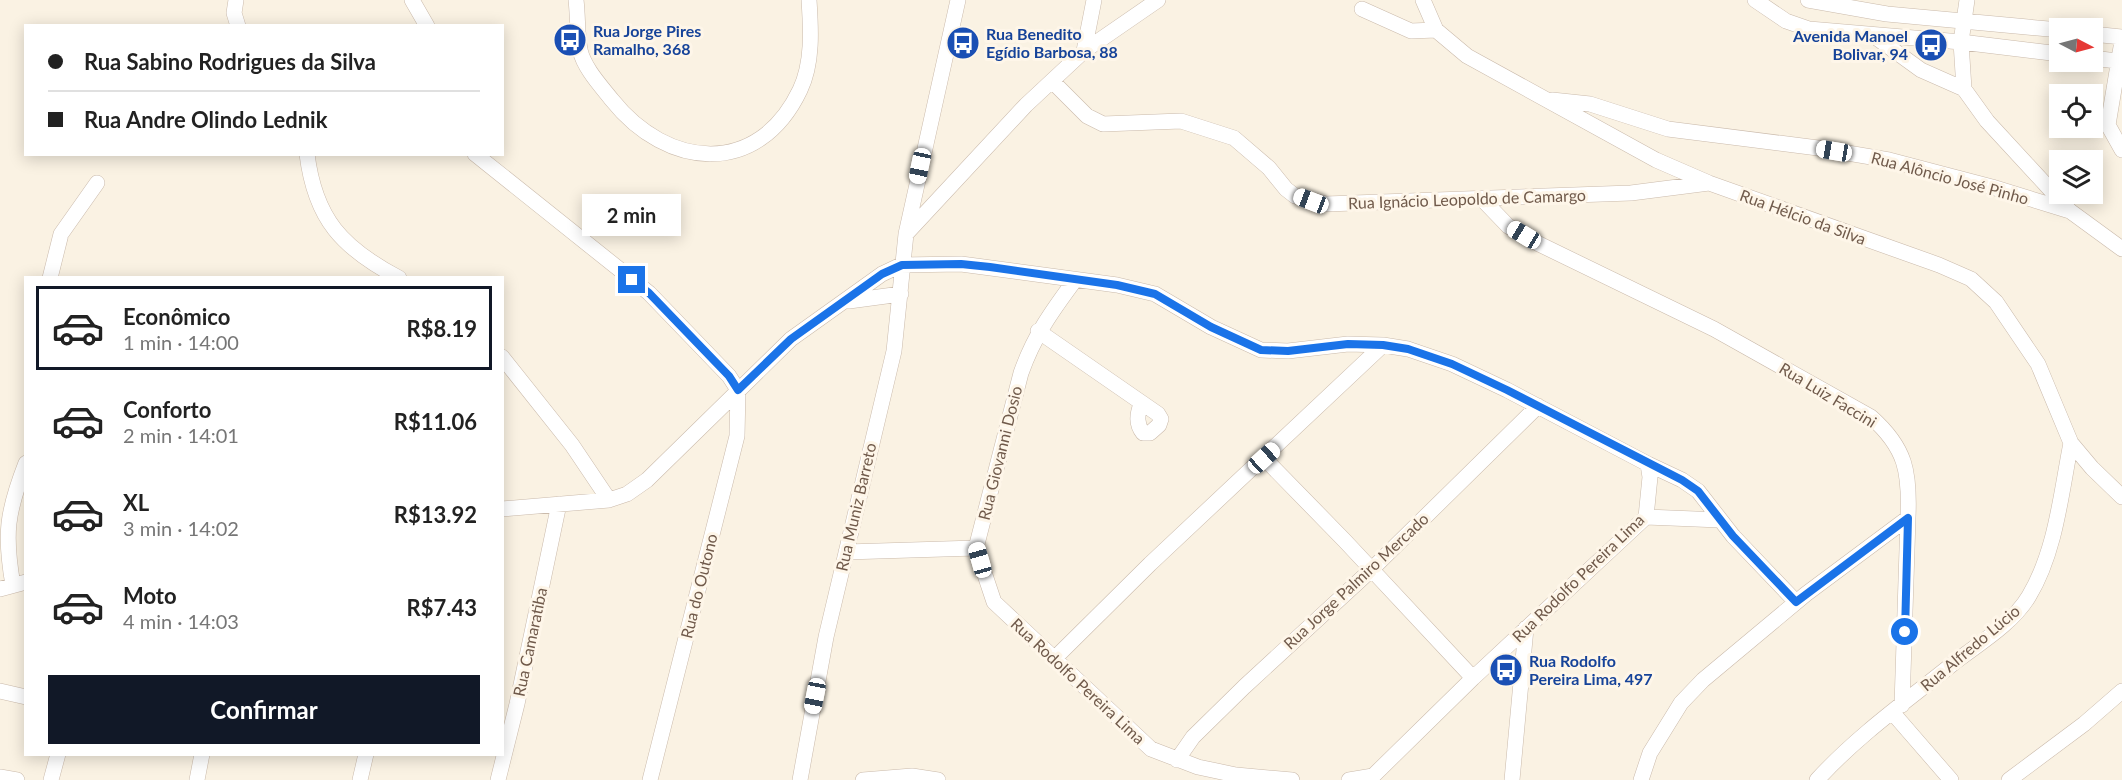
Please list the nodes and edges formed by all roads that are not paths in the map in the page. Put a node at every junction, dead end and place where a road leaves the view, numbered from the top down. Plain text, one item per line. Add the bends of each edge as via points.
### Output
1 (236, 0) edge
2 (412, 0) edge
3 (576, 0) edge
4 (809, 0) edge
5 (958, 0) edge
6 (1094, 0) edge
7 (1158, 0) edge
8 (1423, 0) edge
9 (1755, 0) edge
10 (1808, 0) edge
11 (1967, 0) edge
12 (1362, 9) dead end
13 (1963, 20) junction
14 (237, 24) edge
15 (426, 24) edge
16 (2049, 29) edge
17 (1436, 30) junction
18 (1874, 36) junction
19 (2103, 36) edge
20 (2122, 39) edge
21 (1961, 42) junction
22 (1084, 51) junction
23 (2049, 53) edge
24 (2103, 59) edge
25 (2117, 61) junction
26 (1052, 81) junction
27 (1964, 89) junction
28 (1546, 99) junction
29 (2122, 150) edge
30 (307, 156) edge
31 (478, 156) edge
32 (97, 183) dead end
33 (1709, 183) junction
34 (1483, 200) junction
35 (2070, 211) junction
36 (906, 234) junction
37 (2122, 249) edge
38 (902, 265) junction
39 (50, 276) edge
40 (396, 276) edge
41 (1075, 280) junction
42 (901, 294) junction
43 (846, 301) junction
44 (1038, 331) junction
45 (1383, 345) junction
46 (504, 360) edge
47 (738, 390) junction
48 (1141, 404) dead end
49 (1538, 406) junction
50 (2071, 443) junction
51 (1264, 458) junction
52 (1648, 464) junction
53 (24, 469) edge
54 (2122, 496) edge
55 (609, 500) junction
56 (559, 504) junction
57 (504, 509) edge
58 (1646, 517) junction
59 (1908, 518) junction
60 (1720, 520) junction
61 (976, 548) junction
62 (846, 552) junction
63 (1371, 570) junction
64 (13, 585) edge
65 (1796, 602) junction
66 (1526, 628) junction
67 (1054, 659) junction
68 (1473, 678) junction
69 (2122, 691) edge
70 (0, 692) edge
71 (24, 697) edge
72 (1897, 709) junction
73 (504, 755) edge
74 (57, 756) edge
75 (200, 756) edge
76 (366, 756) edge
77 (504, 756) edge
78 (1177, 760) junction
79 (0, 777) edge
80 (1372, 778) edge
81 (17, 780) edge
82 (51, 780) edge
83 (197, 780) edge
84 (360, 780) edge
85 (498, 780) edge
86 (650, 780) edge
87 (800, 780) edge
88 (863, 780) edge
89 (938, 780) edge
90 (1292, 780) edge
91 (1349, 780) edge
92 (1512, 780) edge
93 (1641, 780) edge
94 (1817, 780) edge
95 (1951, 780) edge
96 (2009, 780) edge

1 - 14 street
2 - 15 street
3 - 4 street via 580,50 622,114 680,149 711,155 746,148 782,119 806,74 810,52
5 - 36 street, Rua Muniz Barreto
6 - 22 street
7 - 22 street
8 - 17 street, Rua Hélcio da Silva
9 - 18 street via 1786,21 1809,29
10 - 13 street via 1887,14
11 - 13 street
12 - 17 street via 1412,31
13 - 16 street
13 - 21 street
17 - 28 street, Rua Hélcio da Silva via 1467,56
18 - 21 street
18 - 27 street via 1920,70
19 - 20 street
20 - 25 street
21 - 23 street
21 - 27 street
22 - 26 street
24 - 25 street
25 - 29 street via 2108,125
26 - 34 street, Rua Ignácio Leopoldo de Camargo via 1087,116 1103,124 1181,121 1234,138 1269,168 1286,189 1311,201 1356,205
26 - 36 street
27 - 35 street via 1987,121
28 - 33 street, Rua Hélcio da Silva via 1656,160
28 - 35 street, Rua Alôncio José Pinho via 1590,104 1668,129 1889,160
30 - 40 street via 315,197 334,230 346,244
31 - 47 street via 649,293
32 - 39 street via 61,234
33 - 34 street, Rua Ignácio Leopoldo de Camargo via 1631,193
33 - 50 street, Rua Hélcio da Silva via 1939,264 1971,279 1996,302 2020,334 2038,364
34 - 59 street, Rua Luiz Faccini via 1508,226 1539,244 1714,329 1871,417 1890,434 1906,464
35 - 37 street
36 - 38 street, Rua Muniz Barreto
38 - 41 street via 961,264
38 - 42 street, Rua Muniz Barreto
38 - 43 street via 882,274
41 - 44 street, Rua Giovanni Dosio
41 - 45 street via 1155,294 1261,350
42 - 43 street
42 - 62 street, Rua Muniz Barreto via 894,351
43 - 47 street via 791,339
44 - 48 street
44 - 61 street, Rua Giovanni Dosio via 1021,373
45 - 49 street via 1452,364
45 - 51 street
46 - 55 street via 572,445
47 - 55 street via 647,480 627,494
47 - 86 street, Rua do Outono via 737,436
49 - 52 street
49 - 63 street, Rua Jorge Palmiro Mercado
50 - 54 street, Rua Hélcio da Silva
50 - 72 street, Rua Alfredo Lúcio via 2051,540 2028,597 2002,625
51 - 63 street
51 - 67 street
52 - 58 street, Rua Rodolfo Pereira Lima
52 - 60 street via 1698,491
53 - 64 street via 8,521 6,547
55 - 56 street
56 - 57 street
56 - 73 street, Rua Camaratiba
58 - 60 street
58 - 66 street, Rua Rodolfo Pereira Lima
59 - 65 street
59 - 72 street, Rua Luiz Faccini
60 - 65 street
61 - 62 street
61 - 67 street, Rua Rodolfo Pereira Lima via 994,602
62 - 87 street, Rua Muniz Barreto
63 - 68 street
63 - 78 street, Rua Jorge Palmiro Mercado via 1244,687 1193,737
65 - 93 street via 1681,703 1650,753
66 - 68 street, Rua Rodolfo Pereira Lima
66 - 92 street
67 - 78 street, Rua Rodolfo Pereira Lima via 1151,749
68 - 80 street, Rua Rodolfo Pereira Lima
69 - 96 street
70 - 71 street
72 - 94 street, Rua Alfredo Lúcio via 1842,753
72 - 95 street
74 - 82 street
75 - 83 street
76 - 84 street
77 - 85 street, Rua Camaratiba
78 - 90 street, Rua Rodolfo Pereira Lima via 1236,775
79 - 81 street
80 - 91 street, Rua Rodolfo Pereira Lima
88 - 89 street via 912,776

